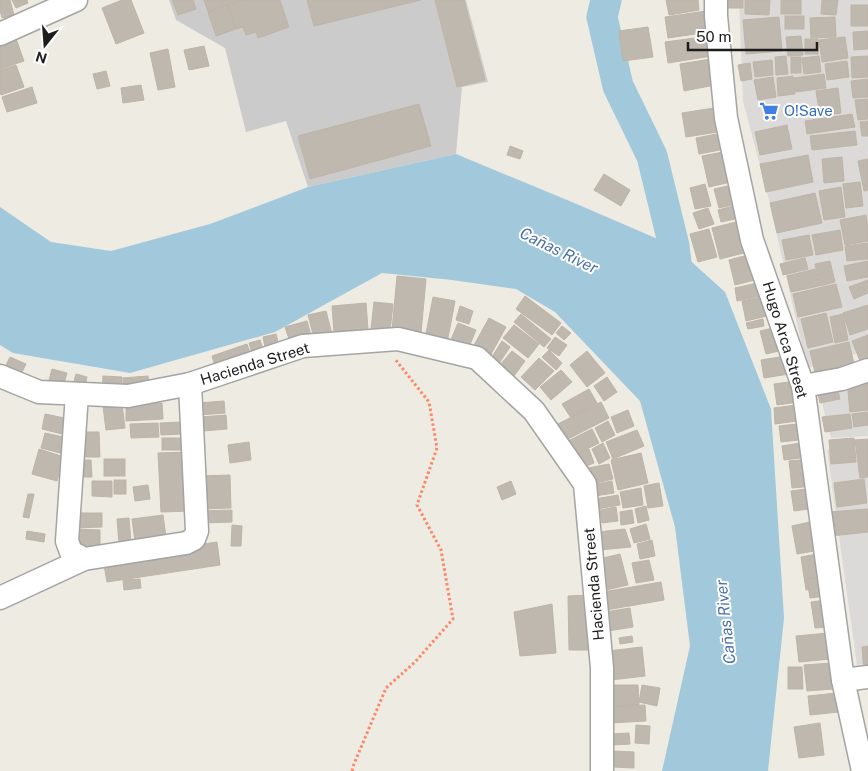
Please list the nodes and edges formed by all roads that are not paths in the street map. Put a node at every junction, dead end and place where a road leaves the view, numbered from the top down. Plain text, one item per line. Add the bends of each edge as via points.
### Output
1 (76, 0) edge
2 (716, 0) edge
3 (0, 34) edge
4 (868, 370) edge
5 (0, 376) edge
6 (190, 384) junction
7 (802, 386) junction
8 (77, 394) junction
9 (84, 559) junction
10 (0, 598) edge
11 (868, 677) edge
12 (843, 680) junction
13 (602, 771) edge
14 (863, 771) edge

1 - 3 street
2 - 7 street, Hugo Arca Street via 726,118 752,240
4 - 7 street via 842,379
5 - 8 street, Hacienda Street via 39,392
6 - 8 street, Hacienda Street via 128,396
6 - 9 street via 197,531 194,539
6 - 13 street, Hacienda Street via 303,346 398,339 477,358 534,411 584,484 602,668
7 - 12 street, Hugo Arca Street
8 - 9 street via 66,541 70,552
9 - 10 street
11 - 12 street
12 - 14 street, Hugo Arca Street

